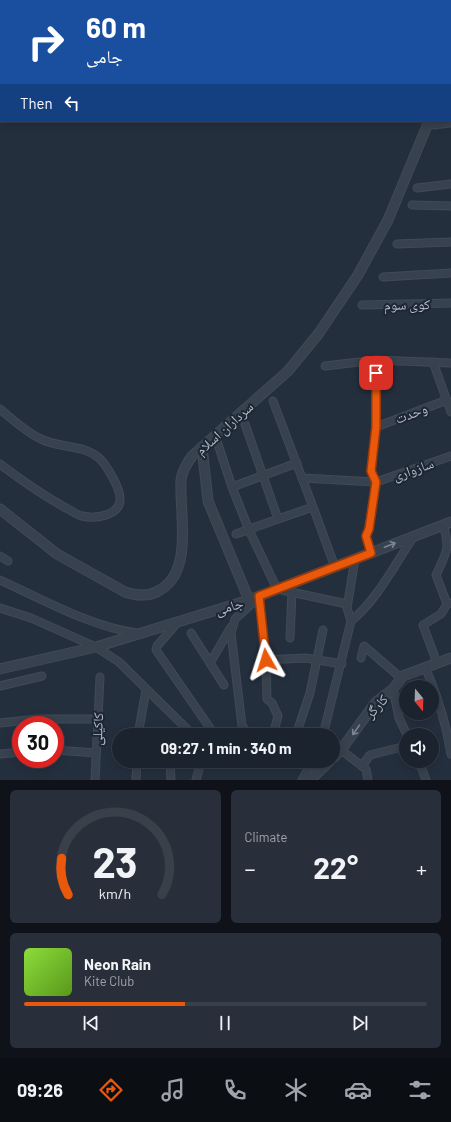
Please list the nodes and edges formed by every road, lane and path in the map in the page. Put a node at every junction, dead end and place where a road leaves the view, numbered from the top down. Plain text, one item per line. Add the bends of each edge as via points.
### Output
1 (431, 123) edge
2 (451, 123) edge
3 (451, 184) edge
4 (417, 188) dead end
5 (412, 205) dead end
6 (451, 206) edge
7 (451, 242) edge
8 (397, 244) dead end
9 (451, 273) edge
10 (383, 277) dead end
11 (451, 303) edge
12 (362, 305) dead end
13 (376, 360) junction
14 (433, 362) junction
15 (451, 363) edge
16 (325, 366) dead end
17 (447, 400) junction
18 (273, 401) dead end
19 (0, 409) edge
20 (451, 412) edge
21 (245, 424) dead end
22 (376, 427) junction
23 (215, 435) junction
24 (202, 446) junction
25 (451, 456) edge
26 (296, 463) junction
27 (0, 464) edge
28 (264, 475) junction
29 (302, 478) junction
30 (376, 482) junction
31 (232, 487) junction
32 (313, 508) junction
33 (0, 509) edge
34 (278, 519) junction
35 (447, 523) edge
36 (249, 530) junction
37 (236, 534) dead end
38 (414, 536) junction
39 (371, 553) junction
40 (0, 556) edge
41 (355, 559) junction
42 (8, 561) dead end
43 (335, 567) junction
44 (0, 580) edge
45 (277, 589) junction
46 (292, 592) junction
47 (259, 596) junction
48 (250, 600) junction
49 (348, 604) junction
50 (449, 604) edge
51 (0, 608) edge
52 (352, 621) junction
53 (177, 622) junction
54 (232, 626) junction
55 (323, 630) dead end
56 (191, 633) dead end
57 (140, 634) junction
58 (290, 638) dead end
59 (96, 647) junction
60 (361, 658) dead end
61 (451, 658) edge
62 (316, 659) junction
63 (264, 660) junction
64 (210, 663) junction
65 (437, 663) junction
66 (342, 664) junction
67 (425, 668) junction
68 (0, 669) edge
69 (42, 676) dead end
70 (100, 677) dead end
71 (401, 678) junction
72 (224, 685) dead end
73 (0, 686) edge
74 (393, 689) junction
75 (146, 690) junction
76 (98, 719) junction
77 (0, 723) edge
78 (139, 728) edge
79 (186, 728) edge
80 (210, 728) dead end
81 (244, 728) edge
82 (275, 728) edge
83 (298, 728) edge
84 (325, 728) edge
85 (404, 728) edge
86 (399, 748) edge
87 (341, 750) joint
88 (64, 751) edge
89 (12, 753) edge
90 (96, 753) junction
91 (0, 754) edge
92 (451, 754) edge
93 (362, 766) junction
94 (137, 768) edge
95 (170, 768) edge
96 (199, 768) edge
97 (308, 768) edge
98 (323, 768) edge
99 (421, 768) edge
100 (95, 780) edge
101 (136, 780) edge
102 (171, 780) edge
103 (196, 780) edge
104 (302, 780) edge
105 (310, 780) edge
106 (368, 780) edge
107 (426, 780) edge

1 - 2 street
1 - 23 street, سرداران اسلام via 388,220 358,275 319,333 288,371
3 - 4 street
5 - 6 street
7 - 8 street
9 - 10 street
11 - 12 street, کوی سوم
13 - 14 street
13 - 16 street
13 - 22 street
14 - 15 street
14 - 17 street
17 - 20 street
17 - 22 street, وحدت
18 - 26 street
19 - 27 street via 40,439 80,448 99,458 108,469 120,497 119,506 109,514 98,517 81,516 33,488
21 - 28 street
22 - 30 street via 371,471
23 - 24 street, سرداران اسلام
23 - 31 street
24 - 33 street, سرداران اسلام via 184,467 181,479 182,538 177,570 169,584 156,593 132,594 108,584 57,554
24 - 48 street via 208,501
25 - 30 street, سازواری
26 - 28 street
26 - 29 street
28 - 31 street
28 - 34 street
29 - 30 street
29 - 32 street
30 - 39 street via 366,536
31 - 36 street
32 - 34 street
32 - 43 street
34 - 36 street
35 - 38 street, جامی
35 - 50 street via 448,548 436,575
36 - 37 street
36 - 45 street
39 -> 38 street, جامی
38 - 52 street via 374,596
39 - 41 street, جامی
40 - 42 street
41 - 43 street, جامی
41 - 49 street
43 - 45 street, جامی
44 - 57 street via 117,631
45 - 46 street
45 - 47 street, جامی
46 - 49 street
46 - 58 street
47 - 48 street, جامی
47 - 54 street
47 - 63 street
48 - 53 street, جامی
49 - 52 street
50 - 65 street via 441,614 423,625
51 - 59 street via 31,618
52 - 66 street
53 - 57 street, جامی
53 - 80 street via 156,646 156,650
54 - 64 street
54 - 81 street
55 - 62 street
56 - 64 street
57 - 59 street, جامی
59 - 68 street, جامی
59 - 75 street via 119,662
60 - 71 street via 364,646
61 - 65 street
62 - 63 street via 289,657
62 - 66 street
62 - 83 street via 310,693
63 - 82 street via 267,699 272,703 278,716
64 - 72 street
65 - 67 street
66 - 84 street
67 - 71 street
67 - 92 street via 436,691
69 - 73 street
70 - 76 street, کاکیلی
71 - 74 street, کارگر
74 - 85 street
74 -> 87 street, کارگر via 376,702
75 - 78 street
75 - 79 street
76 - 77 street
76 - 90 street, کاکیلی
86 - 93 street via 370,755
87 - 93 street
88 - 90 street
89 - 91 street
90 - 100 street, کاکیلی
93 - 106 street via 366,769
94 - 101 street
95 - 102 street
96 - 103 street
97 - 104 street
98 - 105 street
99 - 107 street

